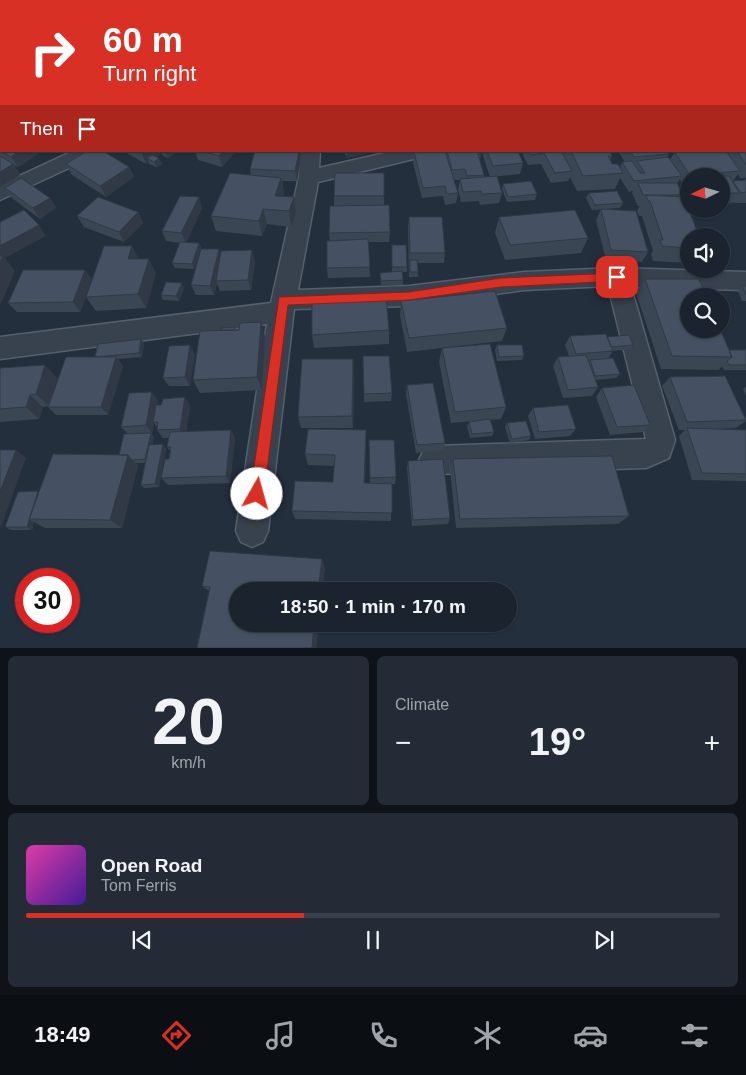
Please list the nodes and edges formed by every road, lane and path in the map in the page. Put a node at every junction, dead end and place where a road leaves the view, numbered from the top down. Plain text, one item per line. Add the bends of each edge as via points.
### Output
1 (88, 152) edge
2 (310, 152) edge
3 (418, 152) edge
4 (309, 177) junction
5 (0, 193) edge
6 (617, 277) junction
7 (746, 281) edge
8 (282, 306) junction
9 (0, 348) edge
10 (434, 460) edge
11 (252, 530) dead end

1 - 5 street
2 - 4 street
3 - 4 street
4 - 8 street
6 - 7 street
6 - 8 street via 501,282 409,296
6 - 10 street via 661,440 659,448 646,454
8 - 9 street
8 - 11 street

